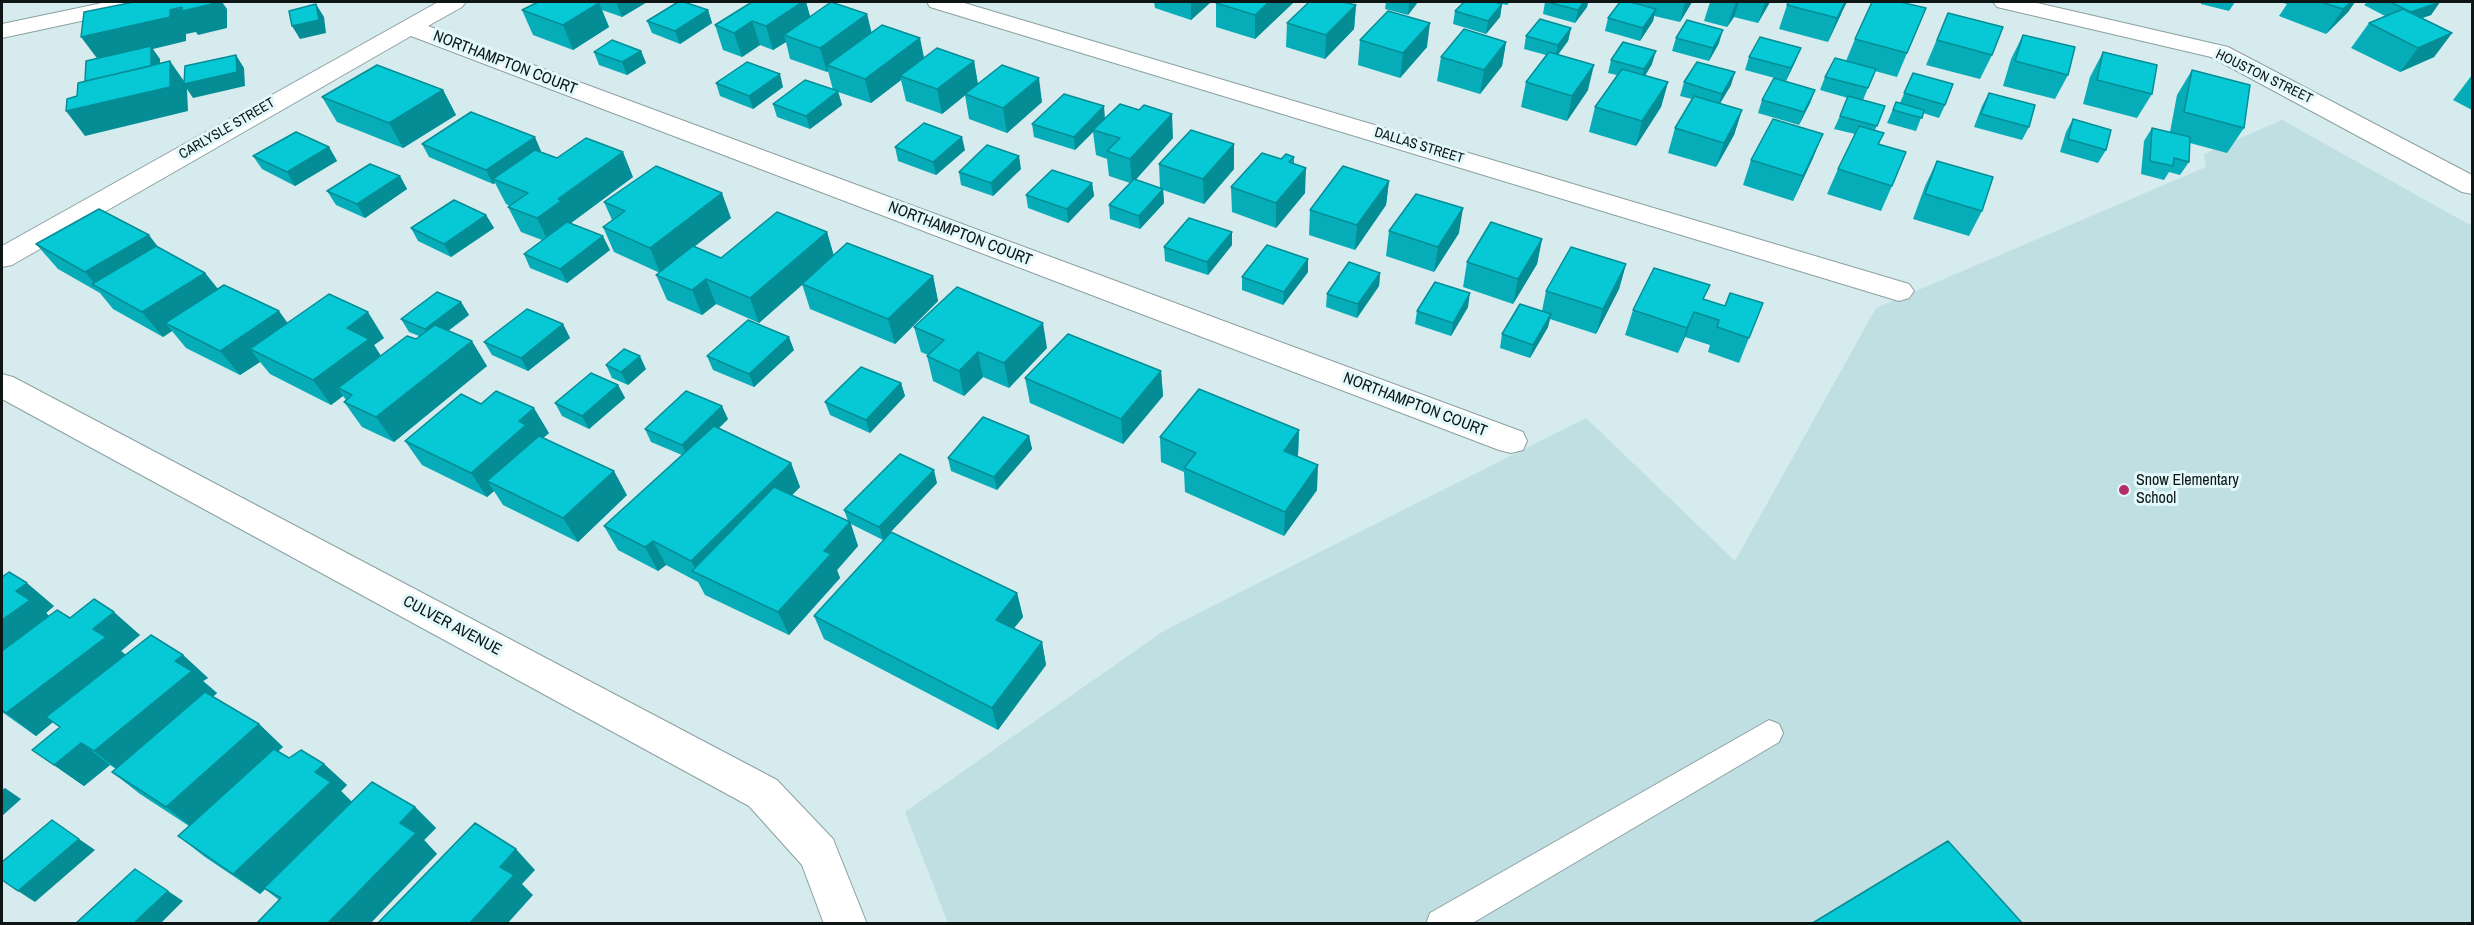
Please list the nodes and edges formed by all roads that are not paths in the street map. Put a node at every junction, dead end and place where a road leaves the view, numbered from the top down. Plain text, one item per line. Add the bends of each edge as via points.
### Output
1 (137, 2) edge
2 (454, 2) edge
3 (938, 2) edge
4 (2005, 2) edge
5 (408, 27) junction
6 (2, 31) edge
7 (2472, 186) edge
8 (2, 258) edge
9 (1899, 291) dead end
10 (2, 385) edge
11 (1512, 441) dead end
12 (1769, 733) dead end
13 (846, 924) edge
14 (1441, 924) edge

1 - 6 street
2 - 5 street, CARLYSLE STREET
3 - 9 street, DALLAS STREET
4 - 7 street, HOUSTON STREET via 2219,52
5 - 8 street, CARLYSLE STREET
5 - 11 street, NORTHAMPTON COURT
10 - 13 street, CULVER AVENUE via 763,793 818,853
12 - 14 lane

